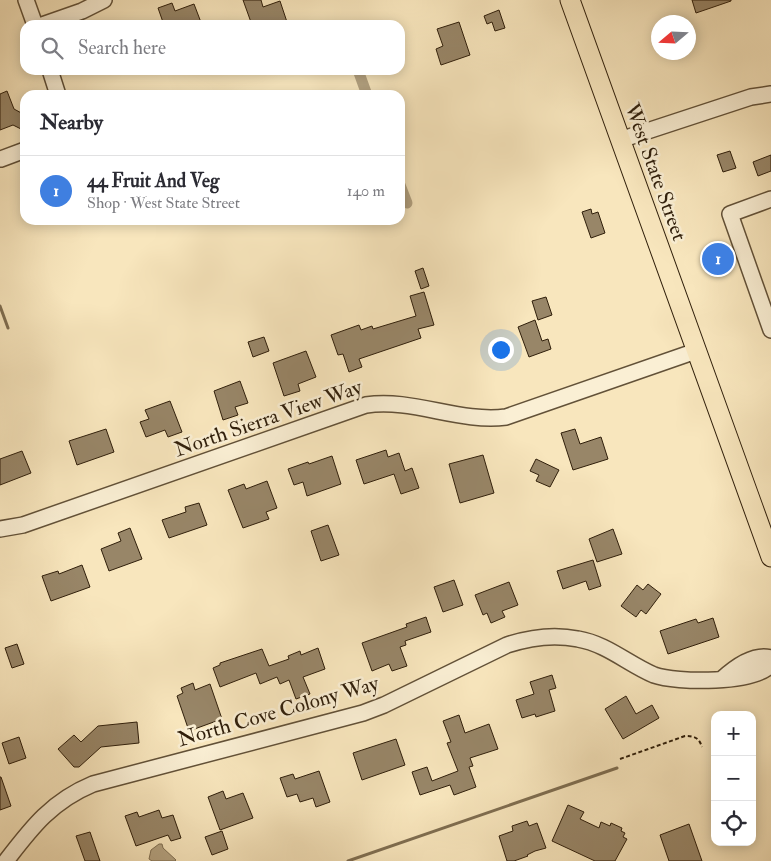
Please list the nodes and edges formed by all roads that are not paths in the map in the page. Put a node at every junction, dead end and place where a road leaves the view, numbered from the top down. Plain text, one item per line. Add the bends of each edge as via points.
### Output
1 (26, 0) edge
2 (104, 0) edge
3 (570, 0) edge
4 (33, 20) edge
5 (56, 20) edge
6 (52, 75) edge
7 (56, 90) edge
8 (771, 94) edge
9 (620, 140) junction
10 (20, 152) edge
11 (1, 159) edge
12 (771, 200) edge
13 (771, 330) edge
14 (696, 351) junction
15 (0, 529) edge
16 (771, 557) edge
17 (771, 658) edge
18 (771, 664) edge
19 (722, 679) junction
20 (6, 861) edge

1 - 4 street
2 - 5 street
3 - 9 main road, West State Street
6 - 7 street
8 - 9 street via 751,97
9 - 14 main road, West State Street
10 - 11 street
12 - 13 street via 730,214
14 - 15 street, North Sierra View Way via 506,417 482,418 391,403 366,405 23,525
14 - 16 main road, West State Street
17 - 19 street via 764,656 736,666
18 - 19 street, North Cove Colony Way via 767,670 739,679
19 - 20 street, North Cove Colony Way via 668,679 642,669 606,648 580,639 550,636 521,640 363,713 93,784 68,796 45,814

